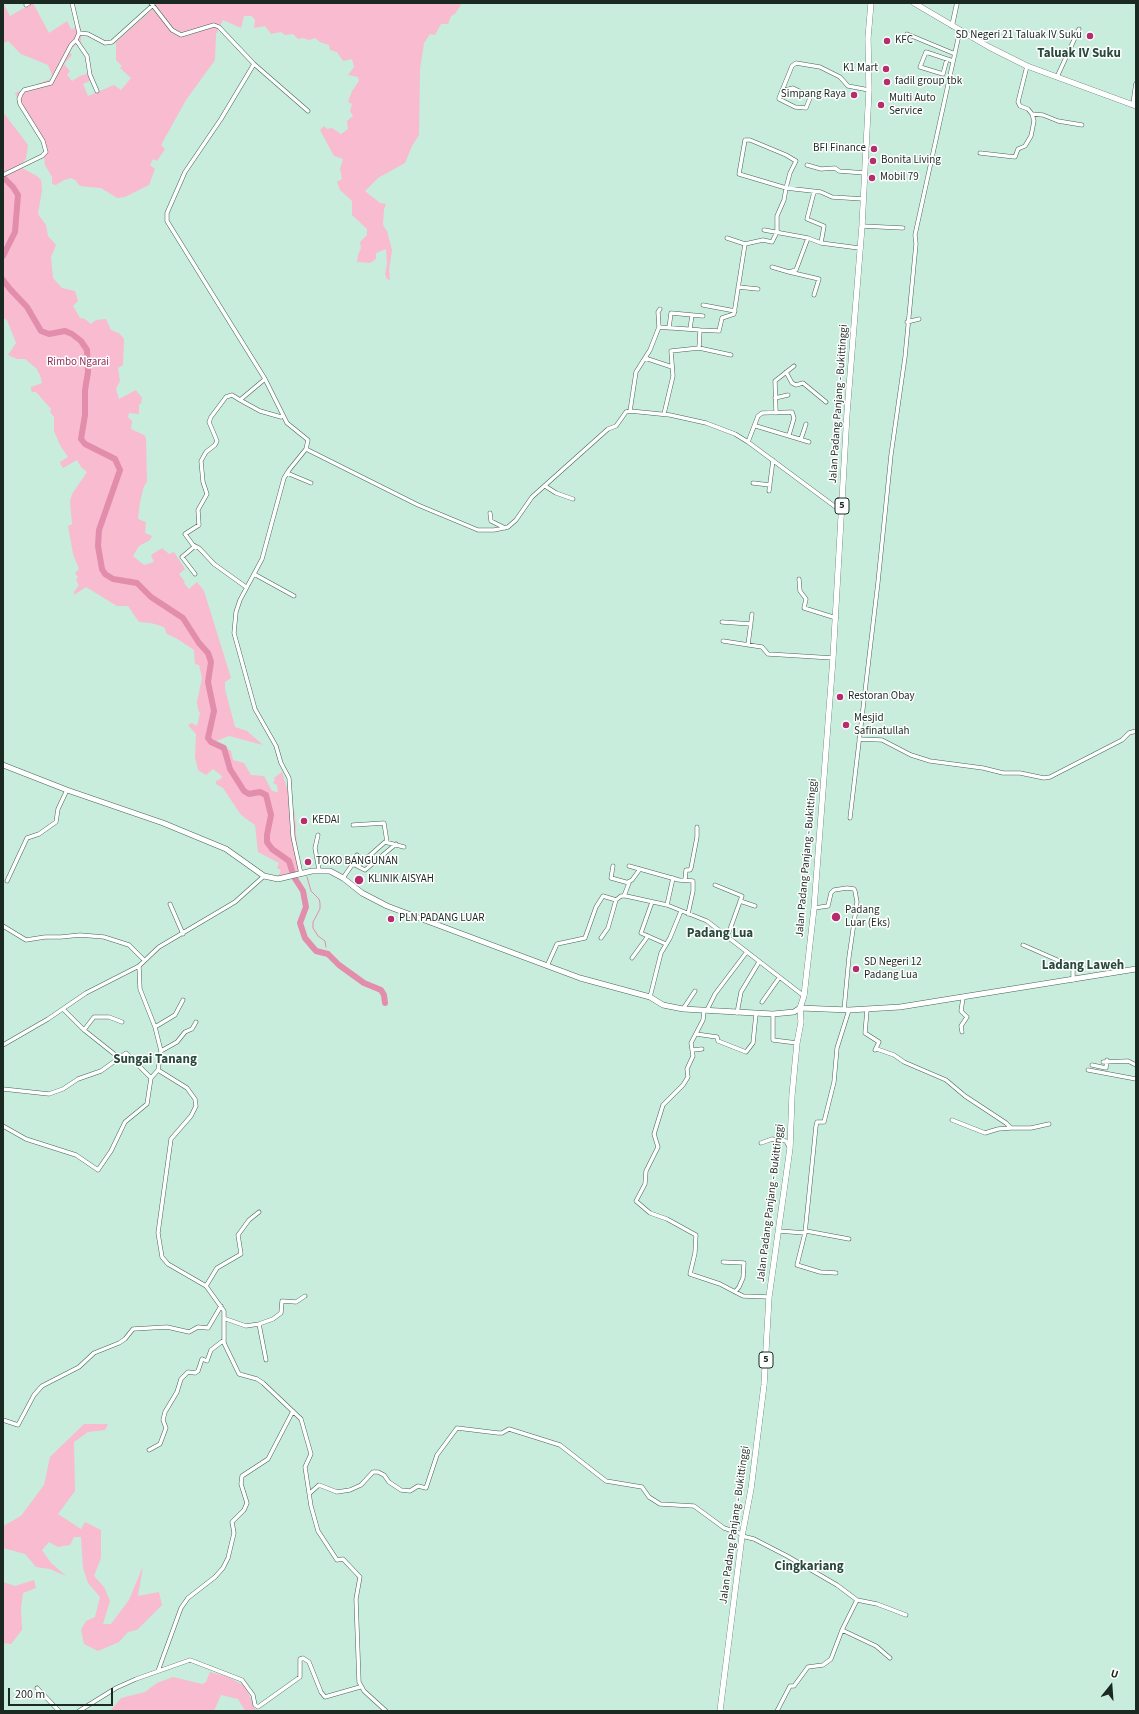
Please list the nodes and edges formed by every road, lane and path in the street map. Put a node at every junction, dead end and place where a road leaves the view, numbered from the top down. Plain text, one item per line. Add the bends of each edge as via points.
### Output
1 (72, 3) edge
2 (871, 3) edge
3 (914, 3) edge
4 (957, 3) edge
5 (152, 4) edge
6 (952, 26) junction
7 (1079, 29) dead end
8 (960, 30) junction
9 (78, 33) junction
10 (907, 34) dead end
11 (76, 40) junction
12 (955, 54) junction
13 (947, 59) junction
14 (953, 61) junction
15 (254, 64) junction
16 (1027, 66) junction
17 (1057, 77) junction
18 (1136, 84) edge
19 (869, 90) junction
20 (97, 91) dead end
21 (782, 91) junction
22 (1135, 105) edge
23 (308, 111) dead end
24 (1032, 114) junction
25 (1082, 125) dead end
26 (980, 153) dead end
27 (806, 165) dead end
28 (865, 173) junction
29 (3, 175) edge
30 (786, 188) junction
31 (814, 192) junction
32 (863, 199) junction
33 (862, 226) junction
34 (903, 228) dead end
35 (764, 230) dead end
36 (777, 232) junction
37 (727, 238) dead end
38 (808, 238) junction
39 (821, 243) junction
40 (745, 244) junction
41 (859, 248) junction
42 (772, 267) dead end
43 (789, 272) junction
44 (738, 287) junction
45 (758, 289) dead end
46 (814, 295) dead end
47 (703, 305) dead end
48 (660, 309) dead end
49 (735, 311) junction
50 (692, 315) junction
51 (703, 316) dead end
52 (919, 319) dead end
53 (907, 322) junction
54 (659, 327) junction
55 (669, 328) junction
56 (690, 329) junction
57 (700, 330) junction
58 (699, 348) junction
59 (731, 354) dead end
60 (645, 358) junction
61 (794, 366) dead end
62 (672, 367) junction
63 (786, 372) junction
64 (265, 380) junction
65 (788, 396) dead end
66 (775, 398) junction
67 (240, 400) junction
68 (826, 402) dead end
69 (630, 411) junction
70 (776, 413) junction
71 (664, 414) junction
72 (283, 415) junction
73 (806, 424) dead end
74 (756, 426) junction
75 (789, 435) junction
76 (801, 439) junction
77 (748, 442) junction
78 (809, 442) dead end
79 (306, 449) junction
80 (772, 460) junction
81 (287, 473) junction
82 (311, 483) dead end
83 (753, 483) dead end
84 (770, 485) junction
85 (545, 486) junction
86 (769, 491) dead end
87 (573, 500) dead end
88 (841, 511) junction
89 (490, 513) dead end
90 (505, 528) junction
91 (196, 546) junction
92 (195, 574) dead end
93 (254, 574) junction
94 (799, 579) dead end
95 (246, 587) junction
96 (294, 596) dead end
97 (752, 614) dead end
98 (836, 618) junction
99 (722, 622) dead end
100 (751, 624) junction
101 (723, 641) dead end
102 (748, 645) junction
103 (833, 658) junction
104 (1136, 732) edge
105 (859, 739) junction
106 (3, 765) edge
107 (67, 790) junction
108 (850, 818) dead end
109 (353, 825) dead end
110 (697, 827) dead end
111 (318, 835) dead end
112 (387, 842) junction
113 (396, 844) junction
114 (404, 847) dead end
115 (357, 854) dead end
116 (352, 865) junction
117 (357, 866) junction
118 (613, 866) dead end
119 (628, 866) dead end
120 (640, 869) junction
121 (319, 870) junction
122 (301, 875) junction
123 (686, 875) junction
124 (264, 876) junction
125 (343, 878) junction
126 (673, 878) junction
127 (7, 881) dead end
128 (628, 882) junction
129 (715, 885) dead end
130 (624, 896) junction
131 (616, 900) junction
132 (740, 901) junction
133 (652, 902) junction
134 (170, 904) dead end
135 (667, 906) junction
136 (755, 906) dead end
137 (814, 908) junction
138 (681, 911) junction
139 (688, 914) junction
140 (3, 926) edge
141 (183, 934) junction
142 (648, 936) junction
143 (726, 936) junction
144 (600, 938) dead end
145 (666, 944) junction
146 (1023, 946) dead end
147 (746, 953) junction
148 (632, 958) dead end
149 (144, 960) junction
150 (759, 962) junction
151 (140, 966) junction
152 (547, 966) junction
153 (1136, 969) edge
154 (780, 978) junction
155 (1073, 980) junction
156 (695, 991) dead end
157 (804, 996) junction
158 (650, 997) junction
159 (963, 998) junction
160 (184, 1000) dead end
161 (762, 1002) dead end
162 (800, 1008) junction
163 (63, 1009) junction
164 (683, 1010) junction
165 (706, 1010) junction
166 (847, 1010) junction
167 (867, 1010) junction
168 (737, 1013) junction
169 (756, 1014) junction
170 (773, 1014) junction
171 (122, 1022) dead end
172 (196, 1022) dead end
173 (155, 1027) junction
174 (84, 1030) junction
175 (962, 1032) dead end
176 (696, 1034) junction
177 (797, 1043) junction
178 (3, 1045) edge
179 (702, 1049) dead end
180 (693, 1050) junction
181 (161, 1051) junction
182 (118, 1057) junction
183 (1092, 1065) dead end
184 (1136, 1065) edge
185 (158, 1070) junction
186 (1088, 1070) dead end
187 (151, 1078) junction
188 (1136, 1079) edge
189 (3, 1089) edge
190 (952, 1120) dead end
191 (1049, 1124) dead end
192 (3, 1126) edge
193 (1011, 1128) junction
194 (761, 1143) dead end
195 (790, 1148) junction
196 (259, 1212) dead end
197 (779, 1231) junction
198 (806, 1232) junction
199 (849, 1239) dead end
200 (723, 1262) dead end
201 (836, 1273) dead end
202 (206, 1286) junction
203 (735, 1292) junction
204 (305, 1296) dead end
205 (769, 1297) junction
206 (221, 1306) junction
207 (226, 1319) junction
208 (260, 1324) junction
209 (224, 1340) junction
210 (266, 1360) dead end
211 (293, 1411) junction
212 (3, 1420) edge
213 (149, 1450) dead end
214 (310, 1493) junction
215 (742, 1535) junction
216 (858, 1600) junction
217 (906, 1615) dead end
218 (842, 1630) junction
219 (890, 1658) dead end
220 (158, 1671) junction
221 (360, 1687) junction
222 (36, 1688) dead end
223 (59, 1711) edge
224 (79, 1711) edge
225 (386, 1711) edge
226 (720, 1711) edge
227 (777, 1711) edge

1 - 9 street
2 - 19 highway, Jalan Padang Panjang - Bukittinggi / 5 via 868,38
3 - 6 highway
4 - 6 street
5 - 9 street via 112,42 105,43 88,34
5 - 15 street via 172,30 181,34 214,25 220,27
6 - 8 highway
7 - 17 street
8 - 12 street
8 - 16 highway
9 - 11 street
10 - 12 street
11 - 20 street via 87,56 90,75
11 - 29 street via 51,83 24,90 18,99 46,147 46,152
12 - 14 street
13 - 13 street via 926,52 920,67 943,74
13 - 14 street
14 - 53 street via 915,235
15 - 23 street
15 - 64 street via 185,172 167,213 168,221
16 - 17 highway
16 - 24 street via 1018,104
17 - 22 highway
18 - 22 street
19 - 21 street via 848,86 840,77 820,67 796,64 792,66
19 - 28 highway, Jalan Padang Panjang - Bukittinggi / 5
21 - 21 street via 793,88 810,98 804,109 781,101 779,98
24 - 25 street
24 - 26 street via 1034,121 1031,136 1025,146 1018,149 1016,156
27 - 28 street via 820,169 835,168 839,171
28 - 32 highway, Jalan Padang Panjang - Bukittinggi / 5
30 - 30 street via 796,162 786,155 747,139 738,172
30 - 31 street
30 - 36 street via 777,216
31 - 32 street via 832,197
31 - 39 street via 807,219 824,226
32 - 33 highway, Jalan Padang Panjang - Bukittinggi / 5
33 - 34 street
33 - 41 highway, Jalan Padang Panjang - Bukittinggi / 5
35 - 36 street
36 - 38 street
36 - 40 street via 772,242 763,240
37 - 40 street
38 - 39 street
38 - 43 street via 796,270
39 - 41 street
40 - 44 street
41 - 88 highway, Jalan Padang Panjang - Bukittinggi / 5
42 - 43 street
43 - 46 street via 819,279
44 - 45 street
44 - 49 street
47 - 49 street
48 - 54 street
49 - 57 street via 732,316 722,318 719,331
50 - 51 street
50 - 55 street via 671,313
50 - 56 street
52 - 53 street
53 - 105 street via 905,357 891,455
54 - 55 street
54 - 60 street
55 - 56 street
56 - 57 street
57 - 58 street
58 - 59 street
58 - 62 street via 671,351
60 - 62 street
60 - 69 street via 636,372
61 - 63 street
62 - 71 street via 673,376
63 - 66 street via 774,381
63 - 68 street via 792,383 803,383
64 - 67 street
64 - 72 street
65 - 66 street
66 - 70 street
67 - 72 street via 260,411 281,417
67 - 91 street via 232,395 226,397 209,422 217,441 201,461 207,494 198,510 199,526 185,534
69 - 71 street
69 - 85 street
70 - 74 street via 759,414
70 - 75 street via 790,411 794,414
71 - 77 street via 721,427
72 - 79 street via 288,423 308,440
73 - 76 street
74 - 75 street
74 - 77 street
75 - 76 street
76 - 78 street
77 - 80 street
79 - 81 street
79 - 90 street via 418,505 478,530
80 - 84 street
80 - 88 street
81 - 82 street
81 - 93 street via 262,559
83 - 84 street
84 - 86 street
85 - 87 street
85 - 90 street via 532,497 516,520
88 - 98 highway, Jalan Padang Panjang - Bukittinggi / 5
89 - 90 street via 491,521
91 - 92 street via 182,558
91 - 95 street via 214,564
93 - 95 street
93 - 96 street
94 - 98 street via 800,591 806,598 804,609
95 - 122 street via 236,612 234,633 255,709 276,746 289,778 293,836
97 - 100 street
98 - 103 highway, Jalan Padang Panjang - Bukittinggi / 5
99 - 100 street
100 - 102 street
101 - 102 street
102 - 103 street via 762,647 768,654
103 - 137 highway, Jalan Padang Panjang - Bukittinggi / 5
104 - 105 street via 1129,733 1122,740 1044,778 930,761 911,755 882,740
105 - 108 street
106 - 107 main road
107 - 124 main road via 163,823 226,849
107 - 127 street via 58,809 56,822 39,834 27,838
109 - 112 street via 384,823
110 - 123 street via 691,868
111 - 121 street via 315,848
112 - 113 street
112 - 117 street
113 - 114 street
113 - 117 street via 365,870
115 - 116 street
116 - 117 street
116 - 125 street
118 - 128 street via 612,878
119 - 120 street
120 - 126 street
120 - 128 street
121 - 122 main road
121 - 125 main road via 330,871
122 - 124 main road via 280,879
123 - 126 street
123 - 139 street via 694,884
124 - 141 street via 235,902
125 - 152 main road via 362,893 387,906
126 - 135 street
128 - 130 street
129 - 132 street via 741,895
130 - 131 street
130 - 133 street
131 - 144 street via 608,928
131 - 152 street via 603,896 596,907 585,938 557,944
132 - 136 street
132 - 143 street
133 - 135 street
133 - 142 street via 641,932
134 - 141 street
135 - 138 street
137 - 157 highway, Jalan Padang Panjang - Bukittinggi / 5
137 - 166 street via 828,906 834,890 847,888 855,891 857,902 849,957
138 - 139 street
138 - 145 street
139 - 143 street via 707,922
140 - 149 street via 26,940 80,935 104,937 129,945
141 - 149 street via 159,947
142 - 145 street
142 - 148 street
143 - 147 street
145 - 158 street via 661,953
146 - 155 street via 1071,966
147 - 150 street
147 - 165 street
149 - 151 street
150 - 154 street
150 - 168 street via 741,992
151 - 163 street via 86,993
151 - 173 street via 140,989
152 - 158 main road
153 - 155 main road
154 - 157 street
154 - 161 street
155 - 159 main road
156 - 164 street
157 - 162 highway, Jalan Padang Panjang - Bukittinggi / 5
158 - 164 main road via 663,1005
159 - 167 main road
159 - 175 street via 961,1011 967,1017 961,1026
160 - 173 street via 175,1015
162 - 166 main road
162 - 170 main road via 794,1012
162 - 177 highway, Jalan Padang Panjang - Bukittinggi / 5 via 801,1022
163 - 174 street
163 - 178 street
164 - 165 main road
165 - 168 main road
165 - 176 street
166 - 167 main road
166 - 198 street via 837,1048 834,1082 824,1122 817,1122 816,1126
167 - 193 street via 866,1033 879,1042 874,1050 894,1055 946,1080
168 - 169 main road
169 - 170 main road
169 - 176 street via 753,1044 746,1052 718,1041 717,1037
170 - 177 street via 773,1040
171 - 174 street via 109,1017 94,1017
172 - 181 street via 177,1042
173 - 181 street
174 - 182 street
176 - 180 street via 692,1043
177 - 195 highway, Jalan Padang Panjang - Bukittinggi / 5
179 - 180 street
180 - 203 street via 686,1079 663,1105 654,1134 659,1144 636,1201 650,1214 667,1219 696,1235 690,1274
181 - 185 street
182 - 187 street via 128,1053
182 - 189 street via 101,1071 49,1094
183 - 184 street via 1106,1068 1105,1061 1128,1061
185 - 187 street
185 - 202 street via 192,1094 196,1106 171,1138 158,1233 162,1257 168,1264
186 - 188 street
187 - 192 street via 147,1104 125,1122 111,1151 98,1170 76,1156 26,1139
190 - 193 street via 986,1133
191 - 193 street via 1031,1128
194 - 195 street via 772,1139 786,1141
195 - 197 highway, Jalan Padang Panjang - Bukittinggi / 5
196 - 202 street via 238,1235 241,1254 217,1268
197 - 198 street
197 - 205 highway, Jalan Padang Panjang - Bukittinggi / 5
198 - 199 street
198 - 201 street via 797,1265 820,1272
200 - 203 street via 744,1263 743,1278
202 - 206 street
203 - 205 street via 743,1296
204 - 208 street via 296,1302 282,1300 281,1313
205 - 215 highway, Jalan Padang Panjang - Bukittinggi / 5 via 764,1385
206 - 207 street
206 - 212 street via 208,1328 198,1327 189,1332 167,1327 133,1329 119,1344 96,1352 79,1367 42,1386 34,1395 18,1425
207 - 208 street via 246,1326
207 - 209 street
208 - 210 street
209 - 211 street via 239,1374 257,1379
209 - 213 street via 211,1350 207,1361 202,1359 195,1374 188,1372 181,1379 177,1392 165,1412 163,1420 166,1428 160,1444
211 - 214 street via 301,1420 311,1454 305,1467
211 - 220 street via 268,1458 242,1476 241,1484 247,1503 232,1522 234,1533 224,1568 188,1598 180,1608
214 - 215 street via 320,1485 337,1492 350,1490 361,1485 373,1472 384,1475 389,1482 402,1490 410,1491 418,1486 426,1488 437,1455 457,1428 498,1433 509,1429 560,1444 606,1482 642,1487 649,1498 660,1504 694,1506 724,1528
214 - 221 street via 315,1523 325,1544 337,1560 344,1559 360,1576 356,1605 357,1675
215 - 216 street via 787,1556
215 - 226 highway, Jalan Padang Panjang - Bukittinggi / 5
216 - 217 street via 878,1604
216 - 218 street
218 - 219 street via 876,1646
218 - 227 street via 828,1662 808,1667 794,1686 789,1688
220 - 221 street via 187,1661 195,1661 242,1680 258,1707 300,1677 300,1659 303,1658 309,1662 320,1692 325,1697
220 - 224 street via 116,1688
221 - 225 street
222 - 223 street

